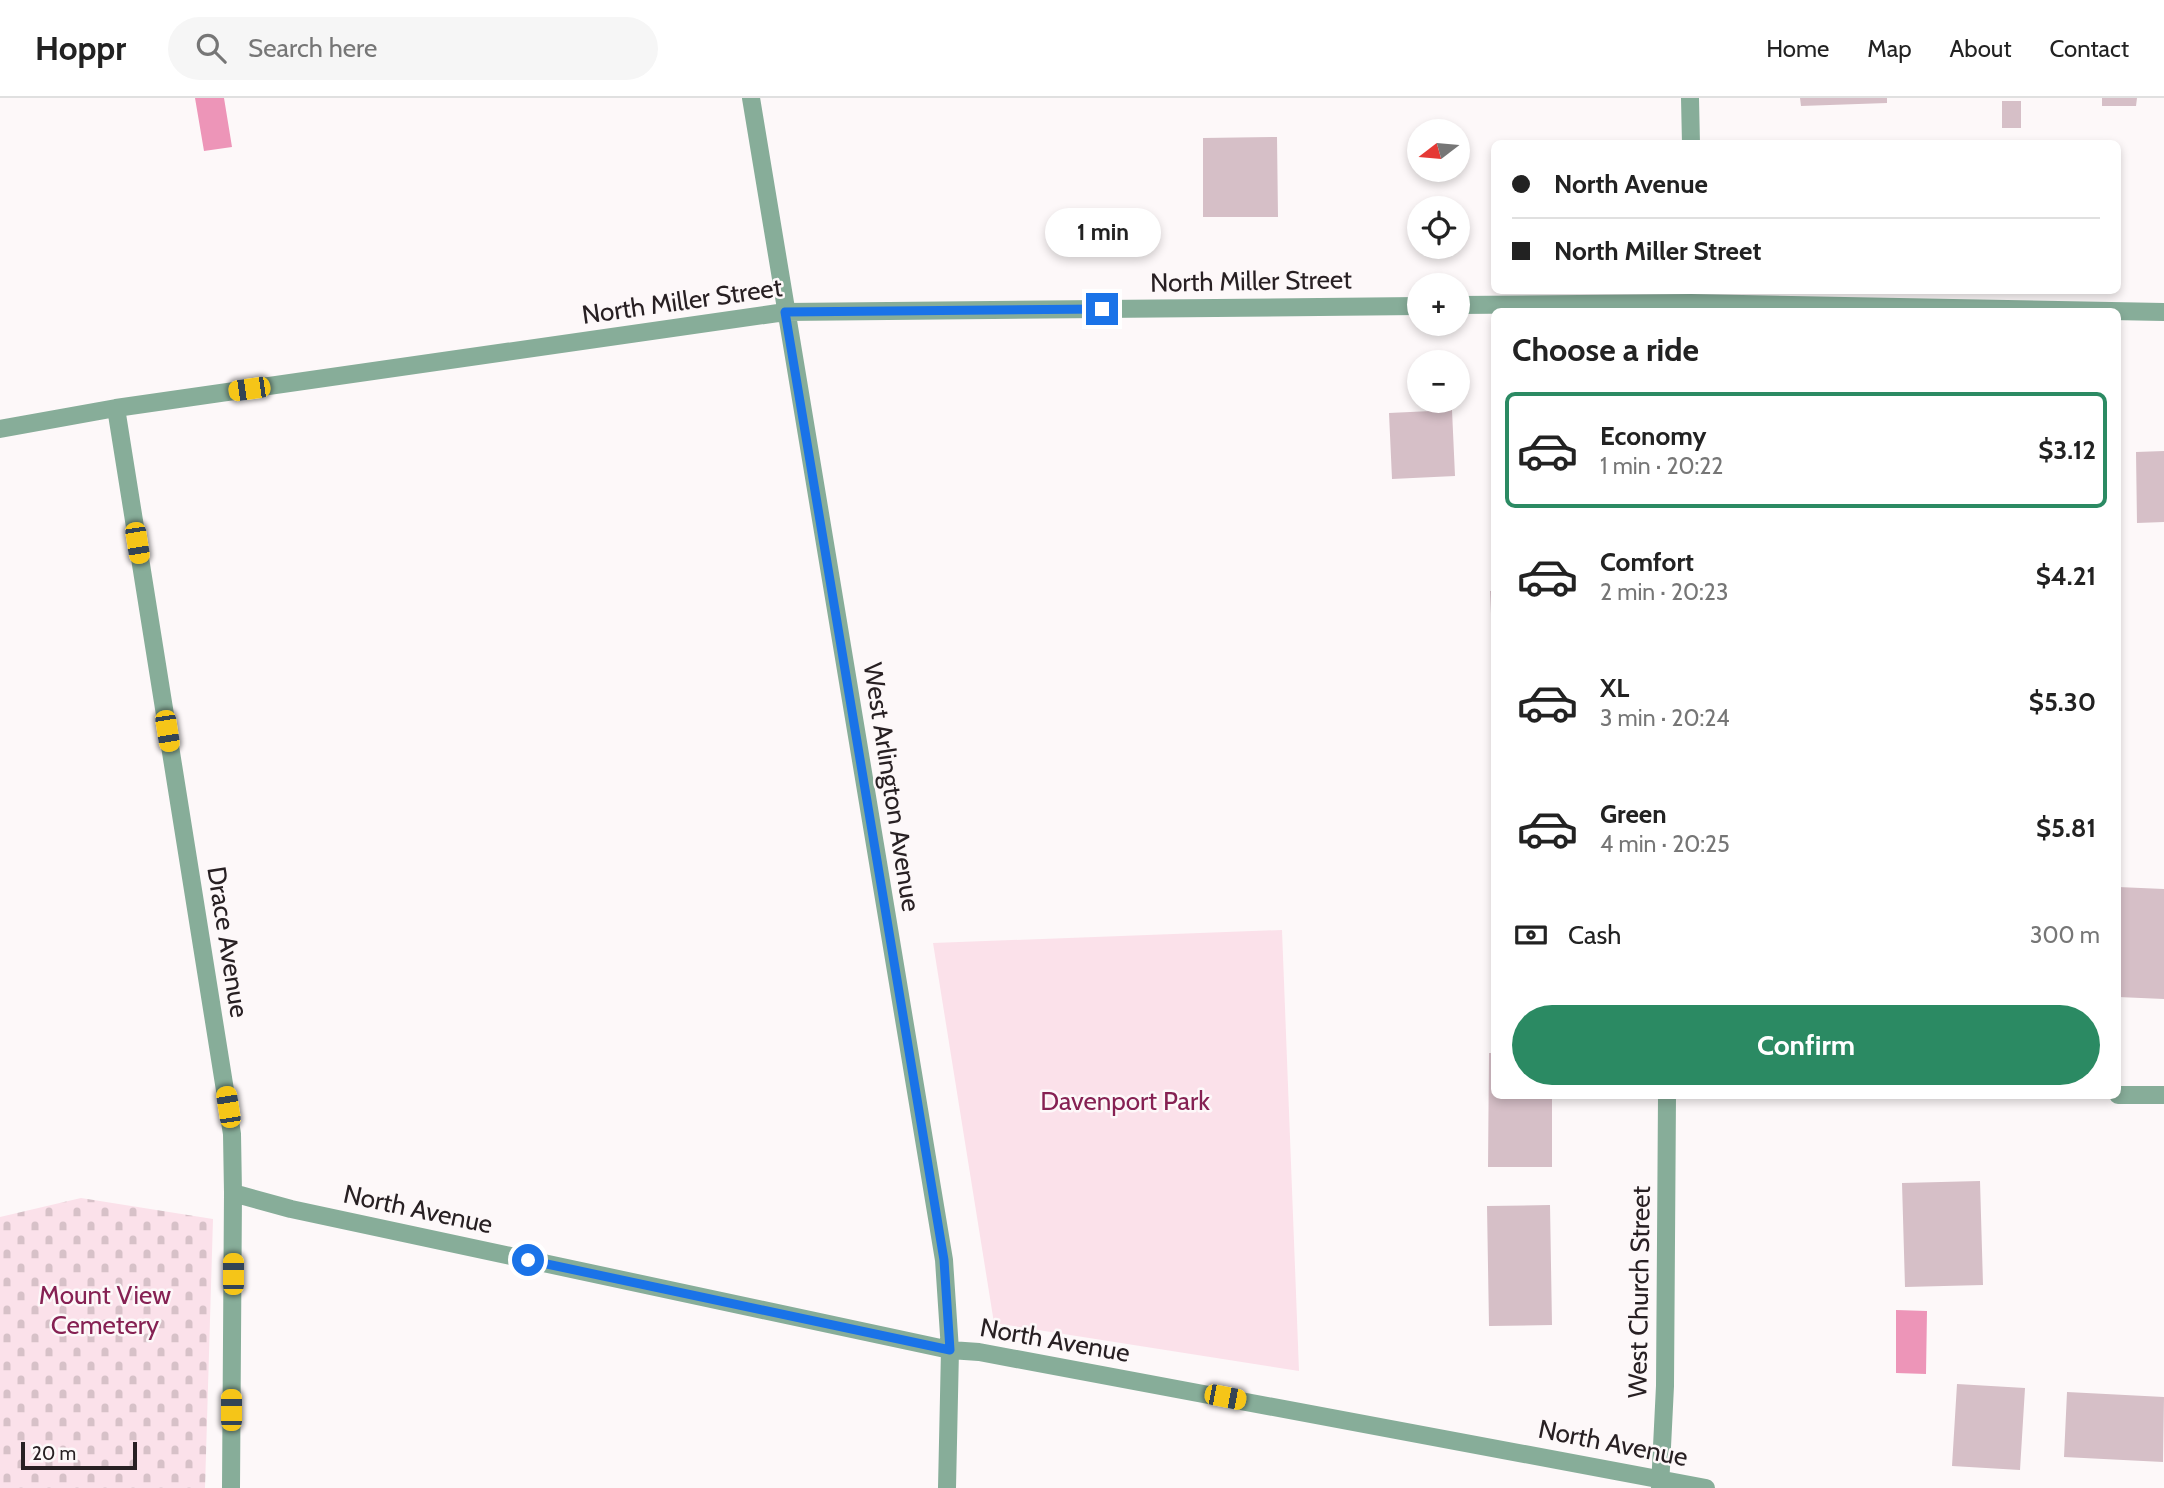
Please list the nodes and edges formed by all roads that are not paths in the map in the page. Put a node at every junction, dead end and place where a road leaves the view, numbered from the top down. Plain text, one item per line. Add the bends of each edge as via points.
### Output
1 (751, 98) edge
2 (1690, 98) edge
3 (1691, 140) edge
4 (1691, 302) edge
5 (1470, 305) edge
6 (1407, 306) edge
7 (1975, 308) edge
8 (2121, 311) edge
9 (785, 312) junction
10 (2164, 312) edge
11 (116, 408) junction
12 (0, 429) edge
13 (2121, 1095) edge
14 (2164, 1095) edge
15 (1667, 1099) edge
16 (233, 1193) junction
17 (950, 1350) junction
18 (1660, 1483) edge
19 (231, 1488) edge
20 (947, 1488) edge
21 (1706, 1488) edge

1 - 9 street, West Arlington Avenue
2 - 3 street
4 - 5 street
4 - 7 street
6 - 9 street, North Miller Street
8 - 10 street
9 - 11 street, North Miller Street
9 - 17 street, West Arlington Avenue via 944,1260
11 - 12 street, North Miller Street
11 - 16 street, Drace Avenue via 232,1134
13 - 14 street
15 - 18 street, West Church Street
16 - 17 street, North Avenue
16 - 19 street, Drace Avenue
17 - 18 street, North Avenue via 993,1354
17 - 20 street, West Arlington Avenue
18 - 21 street, North Avenue

